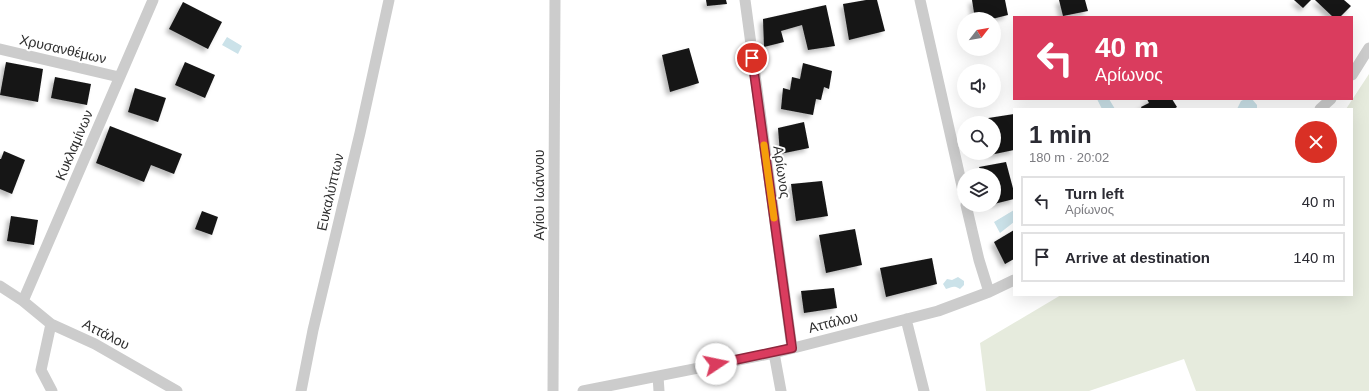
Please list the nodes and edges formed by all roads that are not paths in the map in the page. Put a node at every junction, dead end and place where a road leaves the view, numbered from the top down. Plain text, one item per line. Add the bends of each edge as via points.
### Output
1 (153, 0) edge
2 (389, 0) edge
3 (555, 0) edge
4 (745, 0) edge
5 (920, 0) edge
6 (1369, 48) edge
7 (0, 49) edge
8 (1353, 73) edge
9 (119, 77) junction
10 (1330, 100) edge
11 (1321, 108) edge
12 (958, 168) edge
13 (968, 212) edge
14 (1013, 280) edge
15 (0, 286) edge
16 (989, 292) junction
17 (23, 301) junction
18 (906, 319) junction
19 (51, 324) junction
20 (792, 348) junction
21 (774, 353) junction
22 (658, 376) junction
23 (52, 391) edge
24 (177, 391) edge
25 (300, 391) edge
26 (553, 391) edge
27 (583, 391) edge
28 (659, 391) edge
29 (781, 391) edge
30 (924, 391) edge

1 - 9 street, Κυκλαμίνων
2 - 25 street, Ευκαλύπτων
3 - 26 street, Αγίου Ιωάννου
4 - 20 street, Αρίωνος
5 - 12 street
6 - 8 street
7 - 9 street, Χρυσανθέμων
9 - 17 street, Κυκλαμίνων
10 - 11 street
13 - 16 street via 978,260
14 - 16 street, Αττάλου
15 - 17 street, Αττάλου
16 - 18 street, Αττάλου via 959,304
17 - 19 street, Αττάλου
18 - 20 street, Αττάλου
18 - 30 street
19 - 23 street via 41,370
19 - 24 street, Αττάλου via 95,344
20 - 21 street, Αττάλου
21 - 22 street, Αττάλου
21 - 29 street
22 - 27 street, Αττάλου
22 - 28 street

